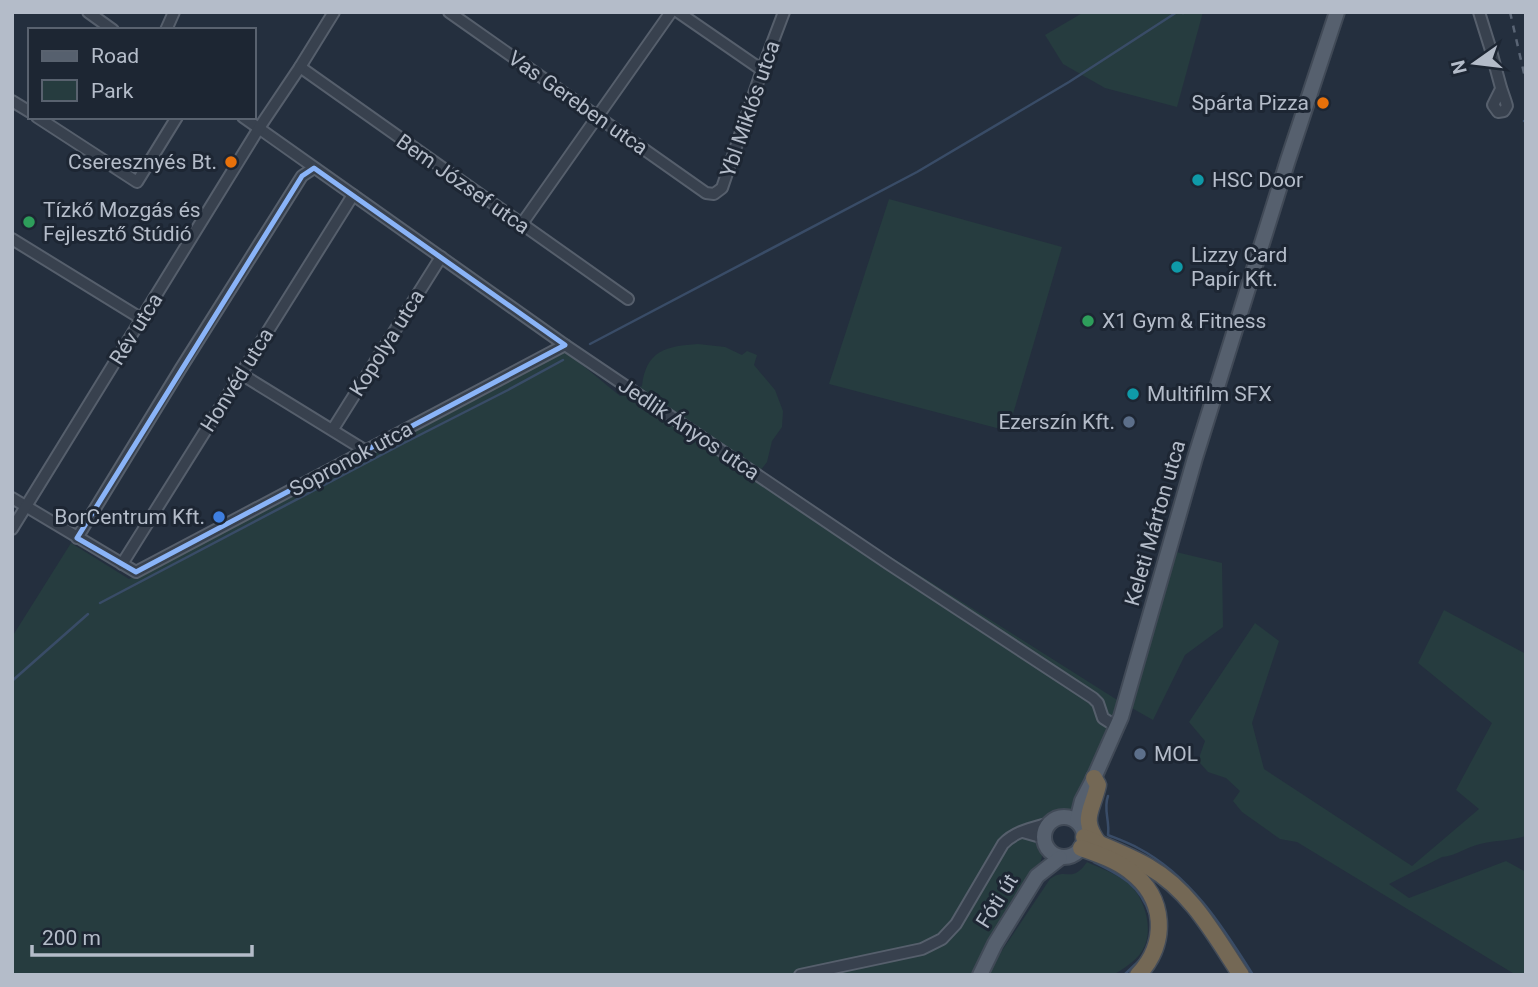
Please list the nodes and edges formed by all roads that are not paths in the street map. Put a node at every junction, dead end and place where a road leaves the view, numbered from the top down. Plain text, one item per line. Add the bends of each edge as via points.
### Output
1 (88, 12) edge
2 (174, 12) edge
3 (334, 12) edge
4 (449, 12) edge
5 (671, 12) edge
6 (678, 12) edge
7 (785, 12) edge
8 (1337, 12) edge
9 (1479, 12) edge
10 (110, 28) edge
11 (167, 28) edge
12 (300, 67) junction
13 (762, 69) junction
14 (1501, 89) dead end
15 (12, 101) edge
16 (28, 111) edge
17 (598, 117) junction
18 (40, 119) edge
19 (176, 119) edge
20 (246, 119) edge
21 (259, 128) junction
22 (314, 168) junction
23 (706, 193) joint
24 (353, 195) junction
25 (521, 225) junction
26 (12, 239) edge
27 (441, 257) junction
28 (628, 299) dead end
29 (142, 319) junction
30 (565, 345) junction
31 (241, 374) junction
32 (333, 429) junction
33 (366, 451) junction
34 (12, 498) edge
35 (26, 506) junction
36 (12, 529) edge
37 (77, 537) junction
38 (122, 564) junction
39 (1117, 727) junction
40 (1094, 778) junction
41 (1073, 820) junction
42 (1050, 823) junction
43 (1020, 832) junction
44 (1045, 843) junction
45 (1088, 843) junction
46 (1060, 858) junction
47 (1037, 876) junction
48 (800, 975) edge
49 (980, 975) edge
50 (1138, 975) edge
51 (1241, 975) edge

1 - 10 street
2 - 11 street
3 - 12 street, Rév utca
4 - 17 street, Vas Gereben utca
5 - 17 street
6 - 13 street
7 - 13 street, Ybl Miklós utca
8 - 39 main road, Keleti Márton utca via 1195,458
9 - 14 street
12 - 21 street, Rév utca
12 - 25 street, Bem József utca
13 - 23 street, Ybl Miklós utca via 722,188 715,194
15 - 16 street
17 - 23 street, Vas Gereben utca
17 - 25 street
18 - 19 street via 137,182
20 - 21 street, Jedlik Ányos utca
21 - 22 street, Jedlik Ányos utca
21 - 29 street, Rév utca
22 - 24 street, Jedlik Ányos utca
22 - 37 street via 302,176
24 - 27 street, Jedlik Ányos utca
24 - 31 street, Honvéd utca
25 - 28 street, Bem József utca
26 - 29 street
27 - 30 street, Jedlik Ányos utca
27 - 32 street, Kopolya utca
29 - 35 street, Rév utca
30 - 33 street, Sopronok utca
30 - 39 street, Jedlik Ányos utca via 1093,698 1103,718
31 - 32 street
31 - 38 street, Honvéd utca
32 - 33 street
33 - 38 street, Sopronok utca via 136,572
34 - 35 street
35 - 36 street, Rév utca
35 - 37 street
37 - 38 street
39 - 40 main road, Keleti Márton utca
40 - 41 main road, Keleti Márton utca
40 - 45 highway via 1098,785 1088,821 1093,836
41 - 42 main road via 1061,817
41 - 45 main road
42 - 43 street
42 - 44 main road
43 - 44 street
43 - 48 street via 1003,844 959,920 942,939 908,953
44 - 46 main road
44 - 47 main road
45 - 46 main road via 1070,857
45 - 50 highway via 1130,871 1155,902 1159,936
45 - 51 highway via 1151,868 1178,889
46 - 47 main road, Fóti út
47 - 49 main road, Fóti út

